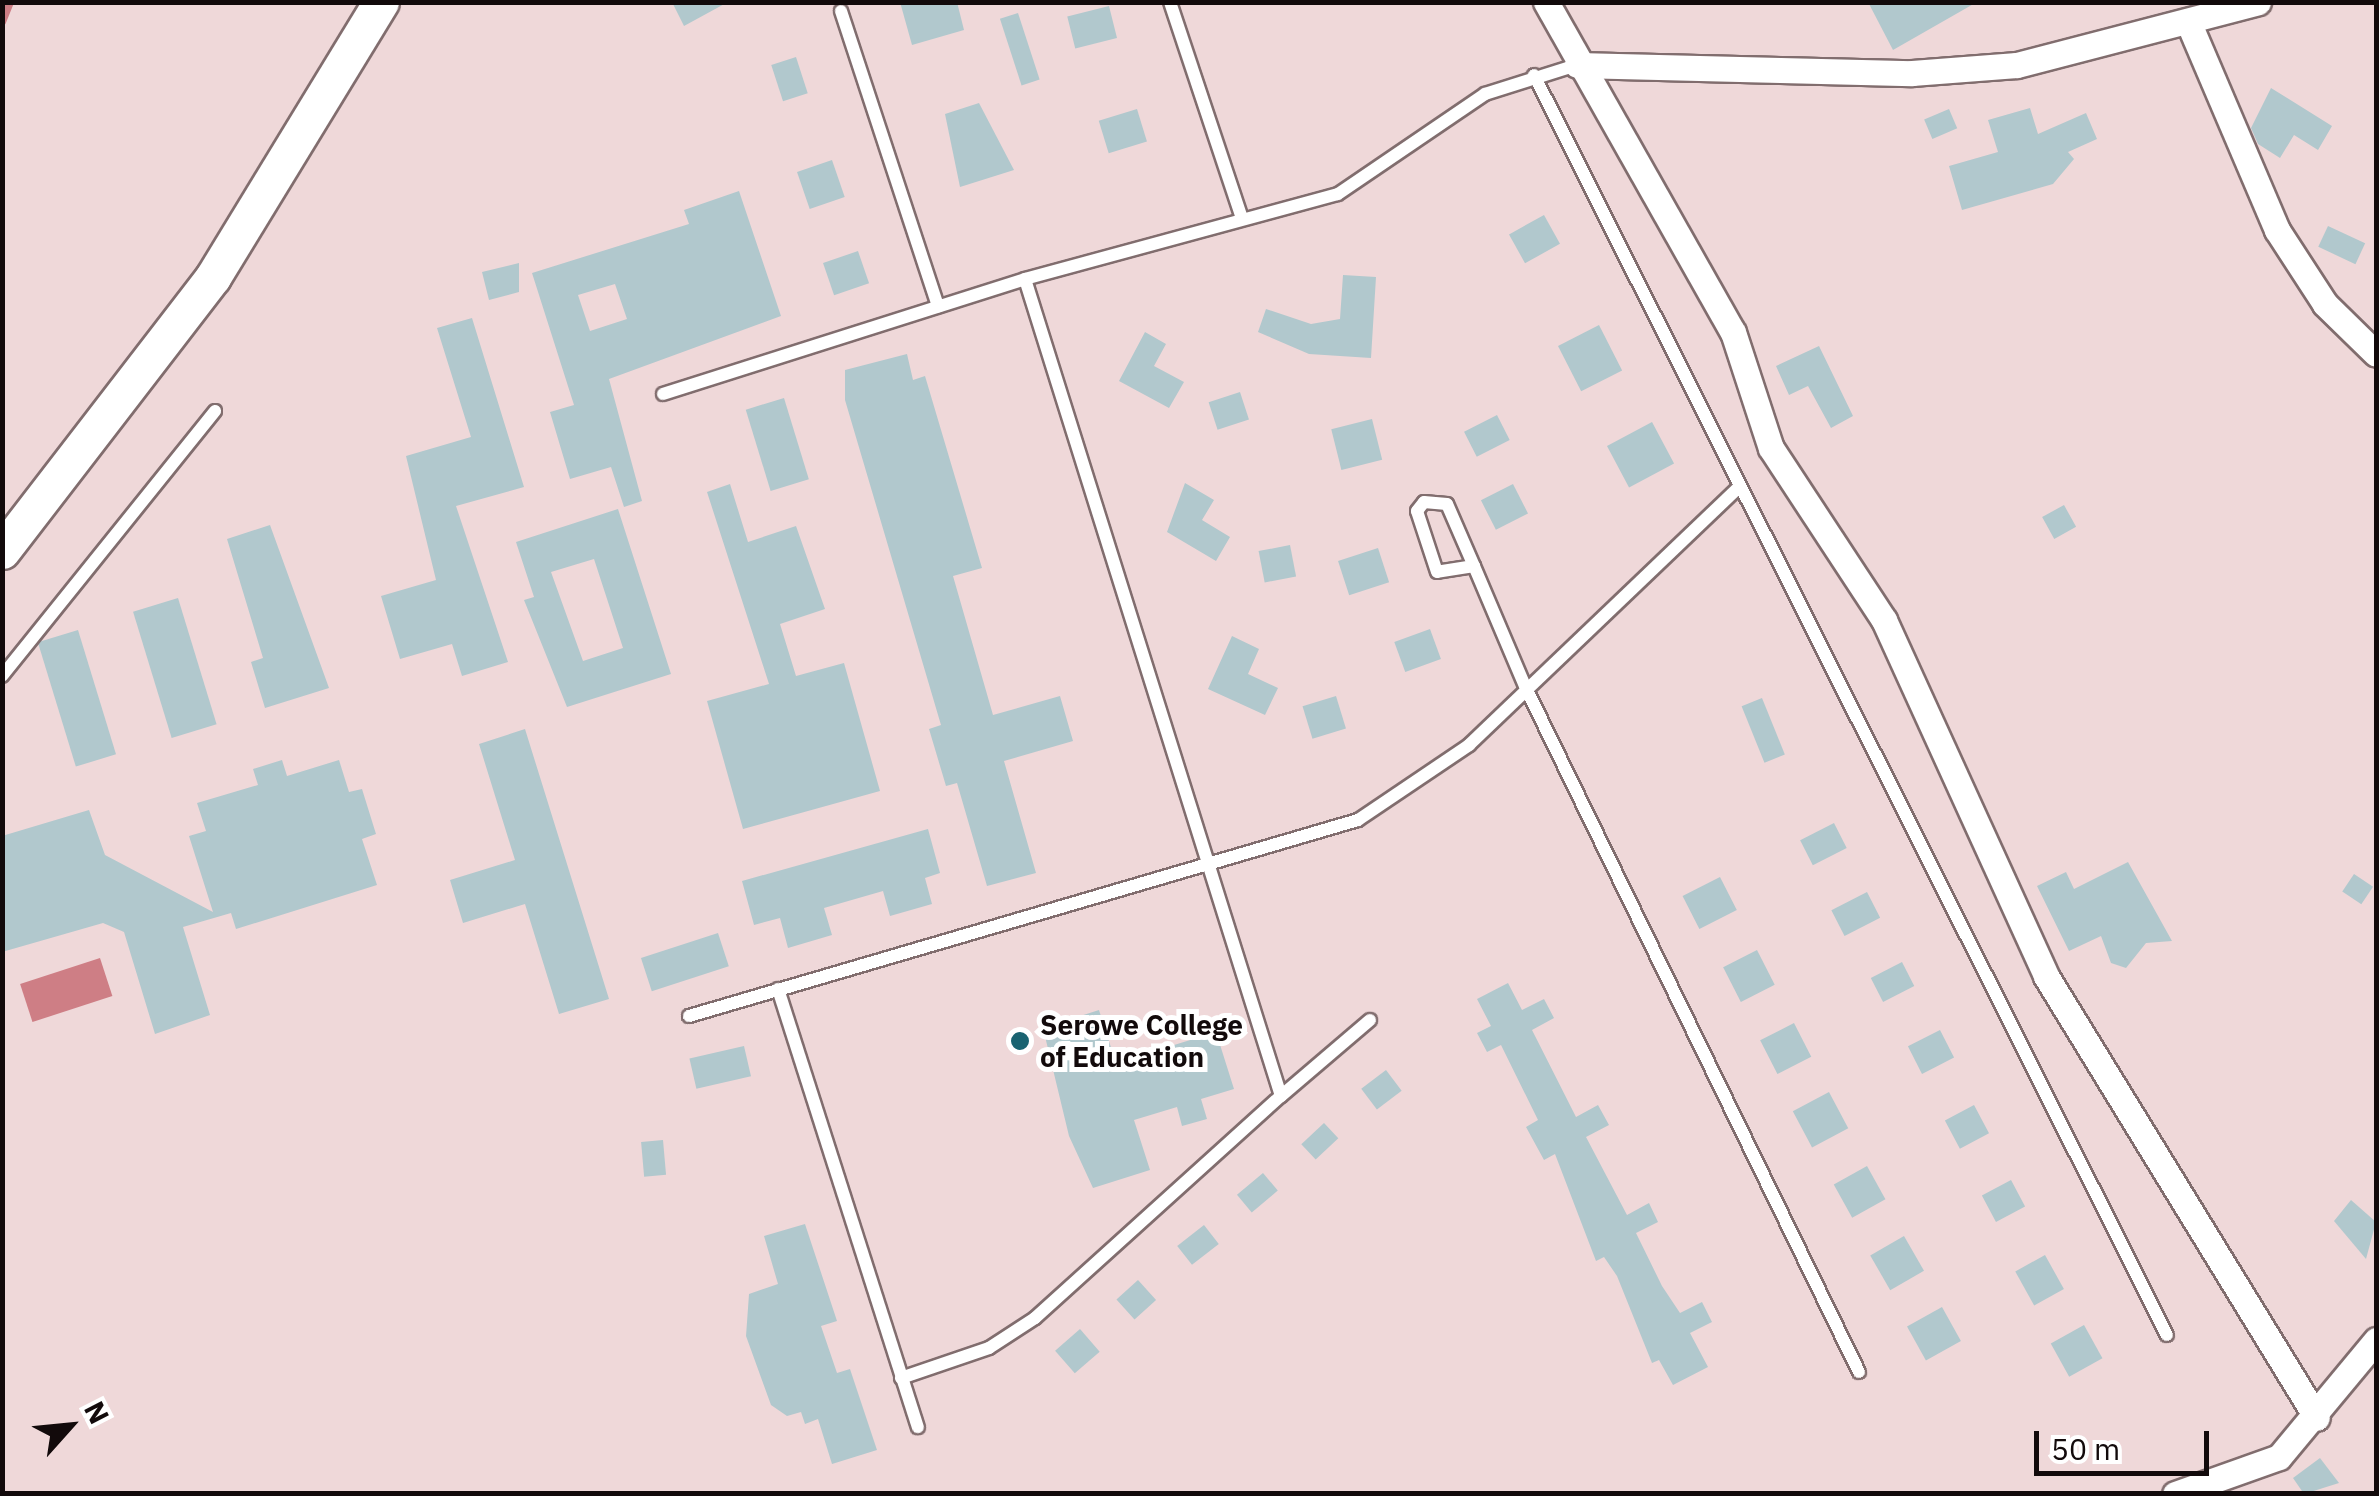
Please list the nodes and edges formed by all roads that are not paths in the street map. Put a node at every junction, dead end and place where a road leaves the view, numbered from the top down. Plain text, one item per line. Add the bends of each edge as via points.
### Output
1 (381, 2) edge
2 (1170, 2) edge
3 (1546, 2) edge
4 (2258, 2) edge
5 (841, 11) dead end
6 (2190, 26) junction
7 (1577, 65) junction
8 (1534, 75) junction
9 (1241, 216) junction
10 (1025, 278) junction
11 (938, 306) junction
12 (2376, 354) edge
13 (663, 394) dead end
14 (215, 411) dead end
15 (1738, 488) junction
16 (2, 551) edge
17 (1474, 566) junction
18 (2, 676) edge
19 (1524, 686) junction
20 (1203, 868) junction
21 (778, 989) junction
22 (689, 1016) dead end
23 (1370, 1020) dead end
24 (1281, 1096) junction
25 (2167, 1335) dead end
26 (2376, 1340) edge
27 (1859, 1372) dead end
28 (901, 1378) junction
29 (2317, 1418) junction
30 (918, 1427) dead end
31 (2175, 1494) edge

1 - 16 street via 213,276
2 - 9 lane
3 - 7 street
4 - 6 street
5 - 11 lane
6 - 7 street via 1954,70
6 - 12 street via 2277,230 2325,304
7 - 8 lane
7 - 29 street via 1733,332 1771,448 1884,620 2046,976
8 - 9 lane via 1486,94 1357,186
8 - 15 lane
9 - 10 lane
10 - 11 lane
10 - 20 lane
11 - 13 lane
14 - 18 lane
15 - 19 lane
15 - 25 lane
17 - 17 lane via 1437,572 1417,510 1424,502 1447,504
17 - 19 lane
19 - 20 lane via 1469,745 1388,802
19 - 27 lane
20 - 21 lane
20 - 24 lane
21 - 22 lane
21 - 28 lane
23 - 24 lane
24 - 28 lane via 1035,1318 990,1348
26 - 29 street
28 - 30 lane
29 - 31 street via 2279,1457

